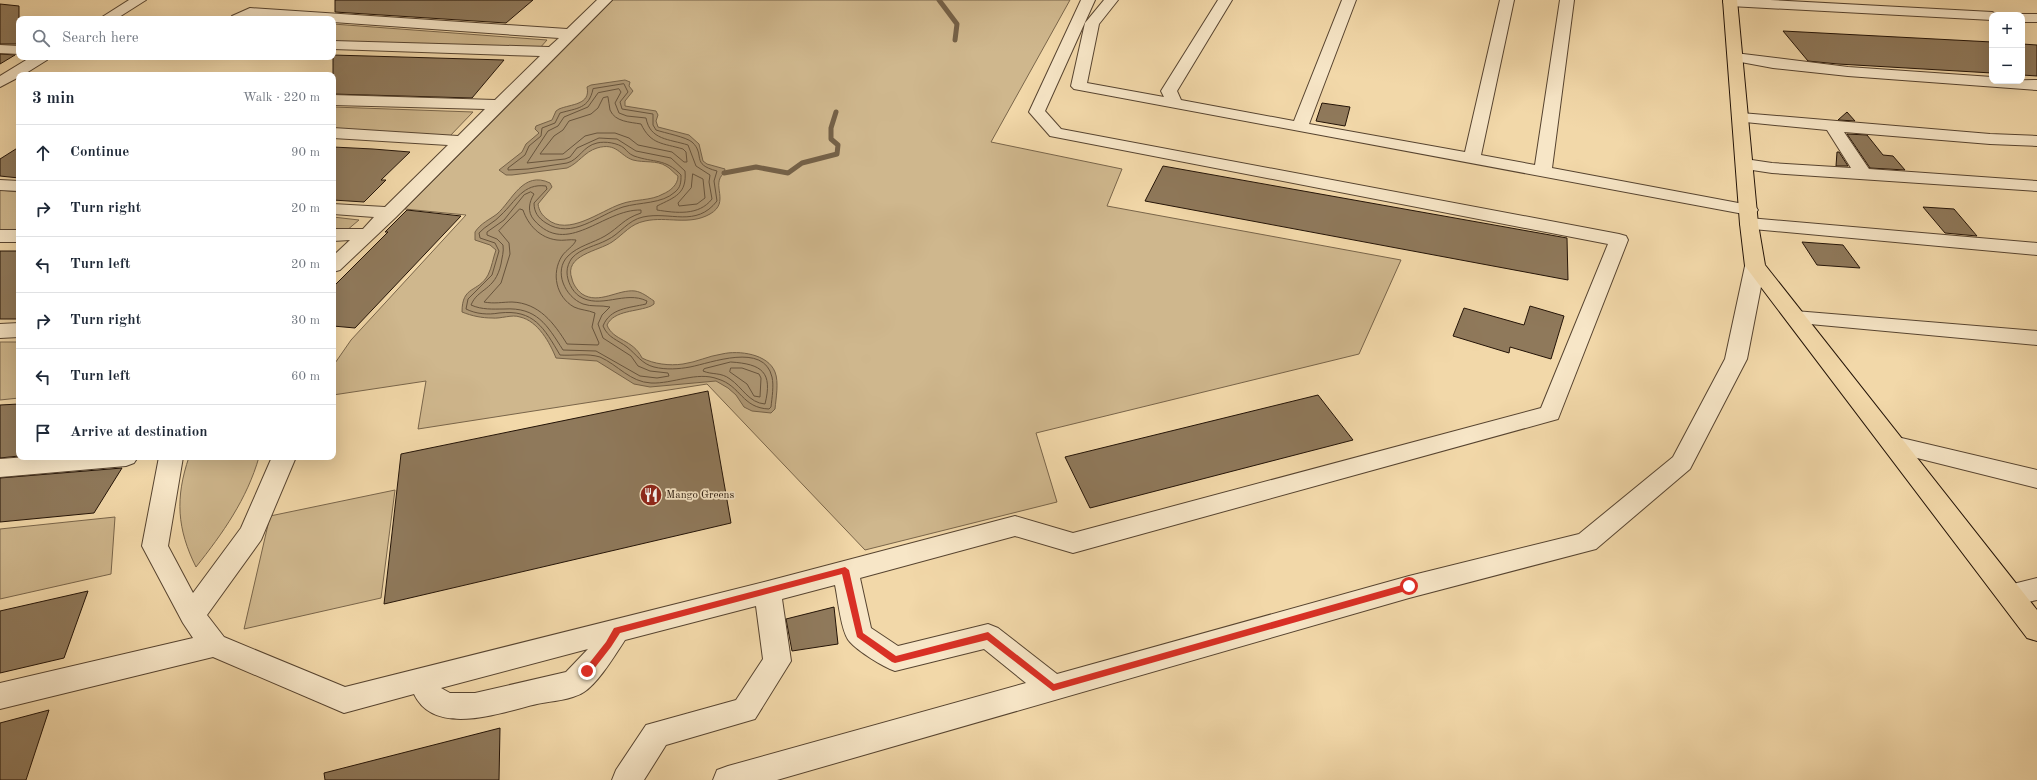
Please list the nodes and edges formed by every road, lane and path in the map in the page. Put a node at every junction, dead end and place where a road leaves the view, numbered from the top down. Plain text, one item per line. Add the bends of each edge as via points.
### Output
1 (139, 0) edge
2 (605, 0) edge
3 (1088, 0) edge
4 (1111, 0) edge
5 (1225, 0) edge
6 (1349, 0) edge
7 (1507, 0) edge
8 (1567, 0) edge
9 (1730, 1) edge
10 (111, 16) edge
11 (243, 16) edge
12 (308, 16) edge
13 (1989, 16) edge
14 (336, 18) edge
15 (2025, 18) edge
16 (2037, 18) edge
17 (570, 34) junction
18 (336, 45) edge
19 (0, 49) edge
20 (16, 50) edge
21 (552, 52) junction
22 (37, 60) edge
23 (1746, 71) junction
24 (16, 72) edge
25 (17, 72) edge
26 (0, 82) edge
27 (2037, 85) edge
28 (2037, 97) edge
29 (336, 100) edge
30 (1175, 103) junction
31 (498, 105) junction
32 (1741, 118) junction
33 (1832, 125) junction
34 (1300, 127) junction
35 (336, 133) edge
36 (462, 141) junction
37 (2037, 142) edge
38 (1472, 159) junction
39 (1745, 164) junction
40 (1543, 171) junction
41 (1864, 174) junction
42 (0, 185) edge
43 (16, 186) edge
44 (2037, 186) edge
45 (336, 209) edge
46 (390, 213) junction
47 (1749, 217) junction
48 (336, 234) edge
49 (368, 234) junction
50 (0, 236) edge
51 (16, 236) edge
52 (2037, 249) edge
53 (336, 263) edge
54 (1755, 266) junction
55 (1795, 317) junction
56 (0, 330) edge
57 (16, 330) edge
58 (2037, 338) edge
59 (1893, 444) junction
60 (92, 460) edge
61 (170, 460) edge
62 (283, 460) edge
63 (0, 468) edge
64 (2037, 479) edge
65 (845, 570) junction
66 (2037, 589) edge
67 (768, 592) junction
68 (2010, 595) junction
69 (192, 615) junction
70 (617, 630) junction
71 (2037, 630) edge
72 (214, 645) junction
73 (423, 680) junction
74 (1053, 688) junction
75 (0, 696) edge
76 (627, 780) edge
77 (728, 780) edge

1 - 10 street
2 - 17 street
3 - 65 street via 1037,112 1056,133 1619,240 1550,413 1073,543 1015,526
4 - 30 street via 1092,23 1079,86
5 - 30 street via 1169,91
6 - 34 street
7 - 38 street
8 - 40 street
9 - 13 street
9 - 23 main road
11 - 12 street via 250,12
14 - 17 street
15 - 16 street
17 - 21 street
18 - 21 street
19 - 20 street
21 - 31 street
22 - 25 street
23 - 27 street via 1780,65 1854,73
23 - 28 street via 1926,91
23 - 32 main road
24 - 26 street
29 - 31 street
30 - 34 street
31 - 36 street
32 - 33 street
32 - 39 main road
33 - 37 street
33 - 41 street
34 - 38 street
35 - 36 street
36 - 46 street
38 - 40 street
39 - 41 street
39 - 47 main road
40 - 47 street
41 - 44 street
42 - 43 street
45 - 46 street
46 - 49 street
47 - 52 street
47 - 54 main road
48 - 49 street
49 - 53 street
50 - 51 street
54 - 55 main road
54 - 74 street via 1736,359 1682,463 1587,542 1409,586
55 - 58 street
55 - 59 main road
56 - 57 street
59 - 64 street
59 - 68 main road
60 - 63 street
61 - 69 street via 155,546
62 - 69 street via 252,533
65 - 67 street
65 - 74 street via 860,634 895,659 988,636
66 - 68 street
67 - 70 street
67 - 76 street via 777,661 745,710 656,734
68 - 71 main road
69 - 72 street
70 - 73 street
70 - 73 street via 597,659 574,683 475,706 460,707 438,703 430,697
72 - 73 street via 344,700
72 - 75 street
74 - 77 street

